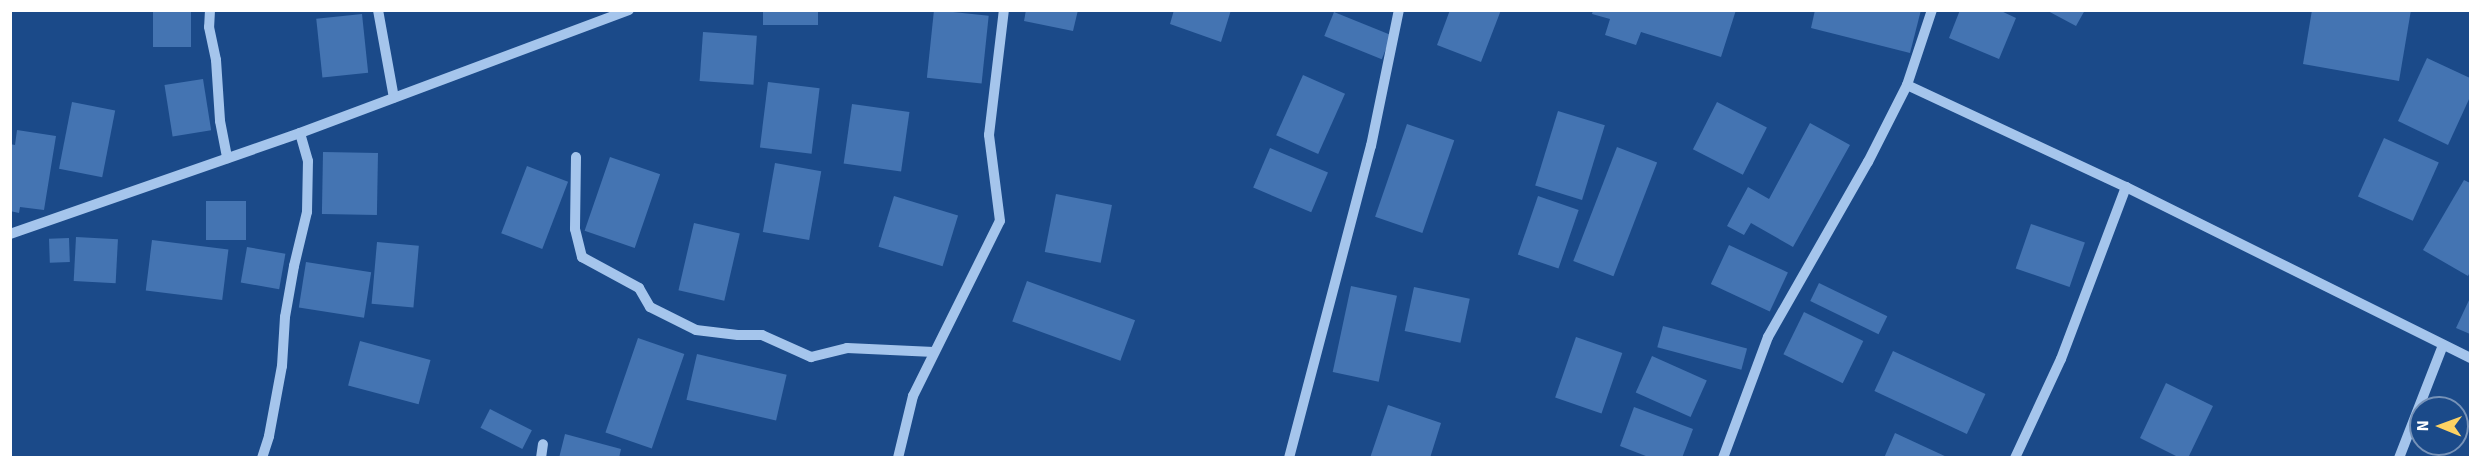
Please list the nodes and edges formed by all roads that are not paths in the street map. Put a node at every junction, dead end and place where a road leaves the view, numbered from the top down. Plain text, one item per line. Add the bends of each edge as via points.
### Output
1 (210, 10) edge
2 (378, 10) edge
3 (629, 10) edge
4 (1004, 10) edge
5 (1399, 10) edge
6 (1932, 10) edge
7 (1907, 85) junction
8 (394, 98) junction
9 (300, 133) junction
10 (227, 158) junction
11 (576, 158) dead end
12 (2126, 187) junction
13 (10, 234) edge
14 (2443, 345) junction
15 (934, 352) junction
16 (2470, 358) edge
17 (543, 444) dead end
18 (262, 458) edge
19 (541, 458) edge
20 (898, 458) edge
21 (1289, 458) edge
22 (1722, 458) edge
23 (2015, 458) edge
24 (2399, 458) edge

1 - 10 street
2 - 8 street
3 - 8 street
4 - 15 street via 989,135 1000,221
5 - 21 street via 1371,146
6 - 7 street
7 - 12 street
7 - 22 street via 1868,162 1768,337
8 - 9 street
9 - 10 street
9 - 18 street via 308,161 307,212 285,317 282,366
10 - 13 street
11 - 15 street via 575,229 582,257 639,288 650,307 696,330 762,335 811,357 847,348
12 - 14 street
12 - 23 street via 2061,359
14 - 16 street
14 - 24 street
15 - 20 street via 913,396
17 - 19 street

